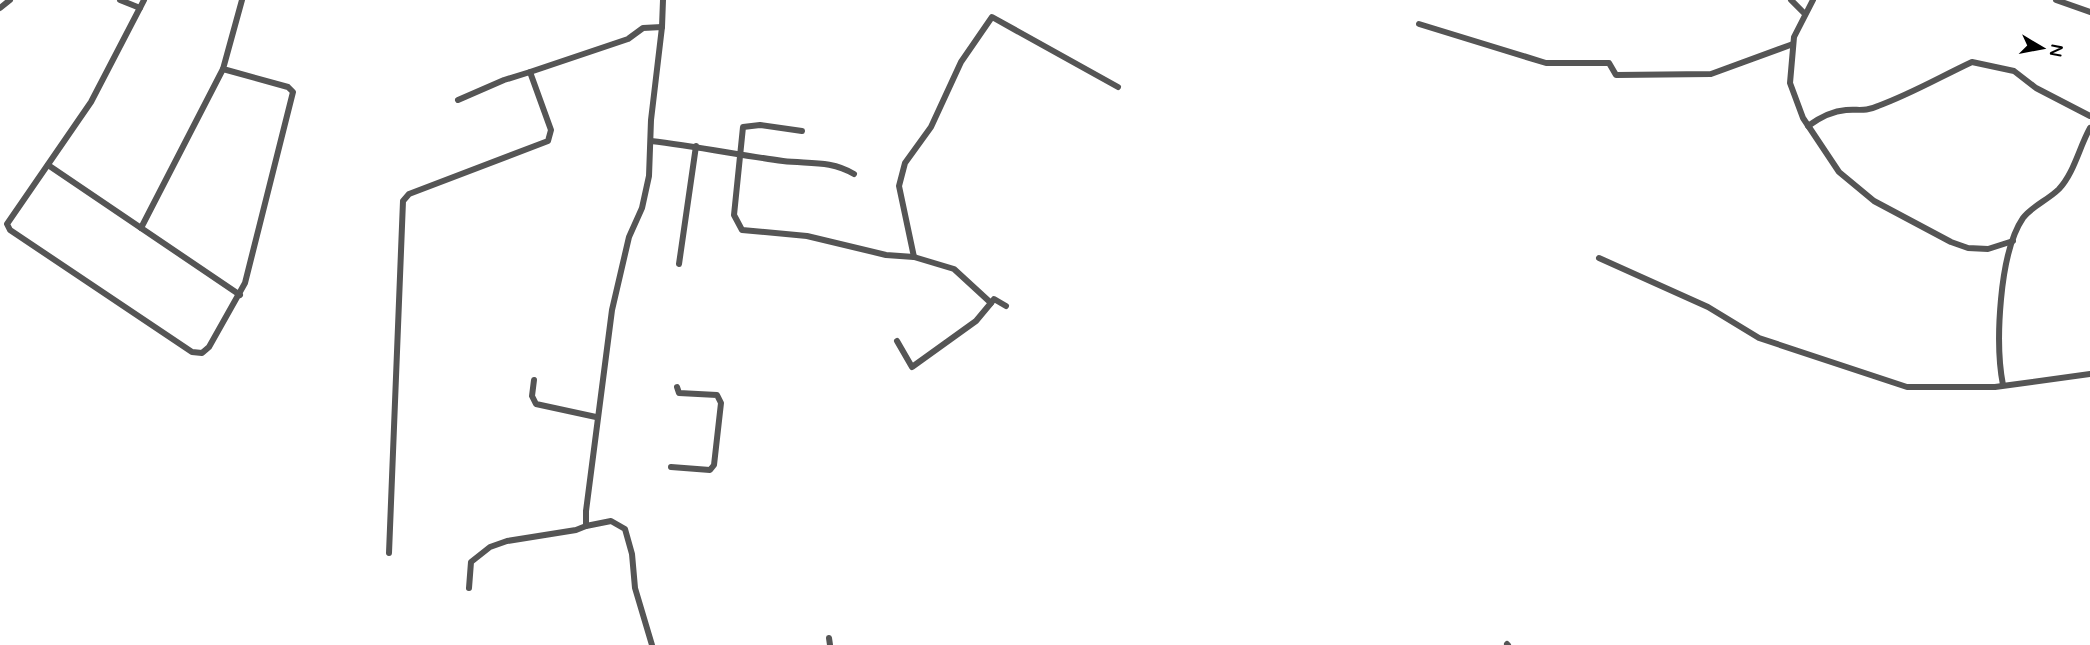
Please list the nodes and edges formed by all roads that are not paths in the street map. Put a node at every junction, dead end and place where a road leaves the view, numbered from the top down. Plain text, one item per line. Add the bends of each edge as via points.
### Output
1 (10, 0) edge
2 (120, 0) edge
3 (144, 0) edge
4 (242, 0) edge
5 (663, 0) edge
6 (1791, 0) edge
7 (1813, 0) edge
8 (2056, 0) edge
9 (0, 8) edge
10 (140, 9) junction
11 (2090, 12) edge
12 (1804, 13) junction
13 (1419, 24) dead end
14 (663, 27) junction
15 (1793, 44) junction
16 (223, 69) junction
17 (530, 72) junction
18 (1119, 87) dead end
19 (458, 100) dead end
20 (2090, 116) edge
21 (1808, 126) junction
22 (2090, 128) edge
23 (802, 131) dead end
24 (651, 141) junction
25 (696, 146) junction
26 (739, 152) junction
27 (48, 165) junction
28 (854, 174) dead end
29 (141, 228) junction
30 (2013, 241) junction
31 (914, 257) junction
32 (1599, 258) dead end
33 (679, 264) dead end
34 (240, 295) junction
35 (992, 303) junction
36 (1006, 306) dead end
37 (897, 341) dead end
38 (2090, 374) edge
39 (534, 380) dead end
40 (2003, 385) junction
41 (677, 387) dead end
42 (596, 417) junction
43 (671, 467) dead end
44 (586, 526) junction
45 (388, 553) dead end
46 (469, 588) dead end
47 (652, 645) edge

1 - 9 street
2 - 10 street
3 - 10 street
4 - 16 street
5 - 14 street
6 - 12 street
7 - 12 street
8 - 11 street
10 - 27 street via 91,102
12 - 15 street
13 - 15 street via 1546,63 1609,63 1616,75 1711,74
14 - 17 street via 643,28 627,39
14 - 24 street
15 - 21 street via 1790,83
16 - 29 street
16 - 34 street via 288,87 293,92
17 - 19 street
17 - 45 street via 551,130 548,141 409,194 404,201
18 - 31 street via 992,17 961,62 931,127 905,163 899,186
20 - 21 street via 2036,88 2014,71 1972,62 1878,106 1860,112 1835,112
21 - 30 street via 1839,172 1874,201 1968,248 1988,249
22 - 30 street via 2067,179 2024,217
23 - 26 street via 760,125 743,127
24 - 25 street
24 - 42 street via 642,208 629,237 612,310
25 - 26 street
25 - 33 street
26 - 28 street via 784,161 821,162
26 - 31 street via 734,215 742,230 807,236 886,255
27 - 29 street
27 - 34 street via 8,221 10,230 192,352 202,353 208,347
29 - 34 street
30 - 40 street via 2001,299 1998,352
31 - 35 street via 954,269
32 - 40 street via 1708,307 1759,338 1875,378 1907,387
35 - 36 street via 994,299
35 - 37 street via 976,321 912,367
38 - 40 street
39 - 42 street via 532,396 536,404
41 - 43 street via 679,393 717,395 721,403 714,465 710,470
42 - 44 street
44 - 46 street via 490,547 471,562
44 - 47 street via 611,522 625,530 635,588

